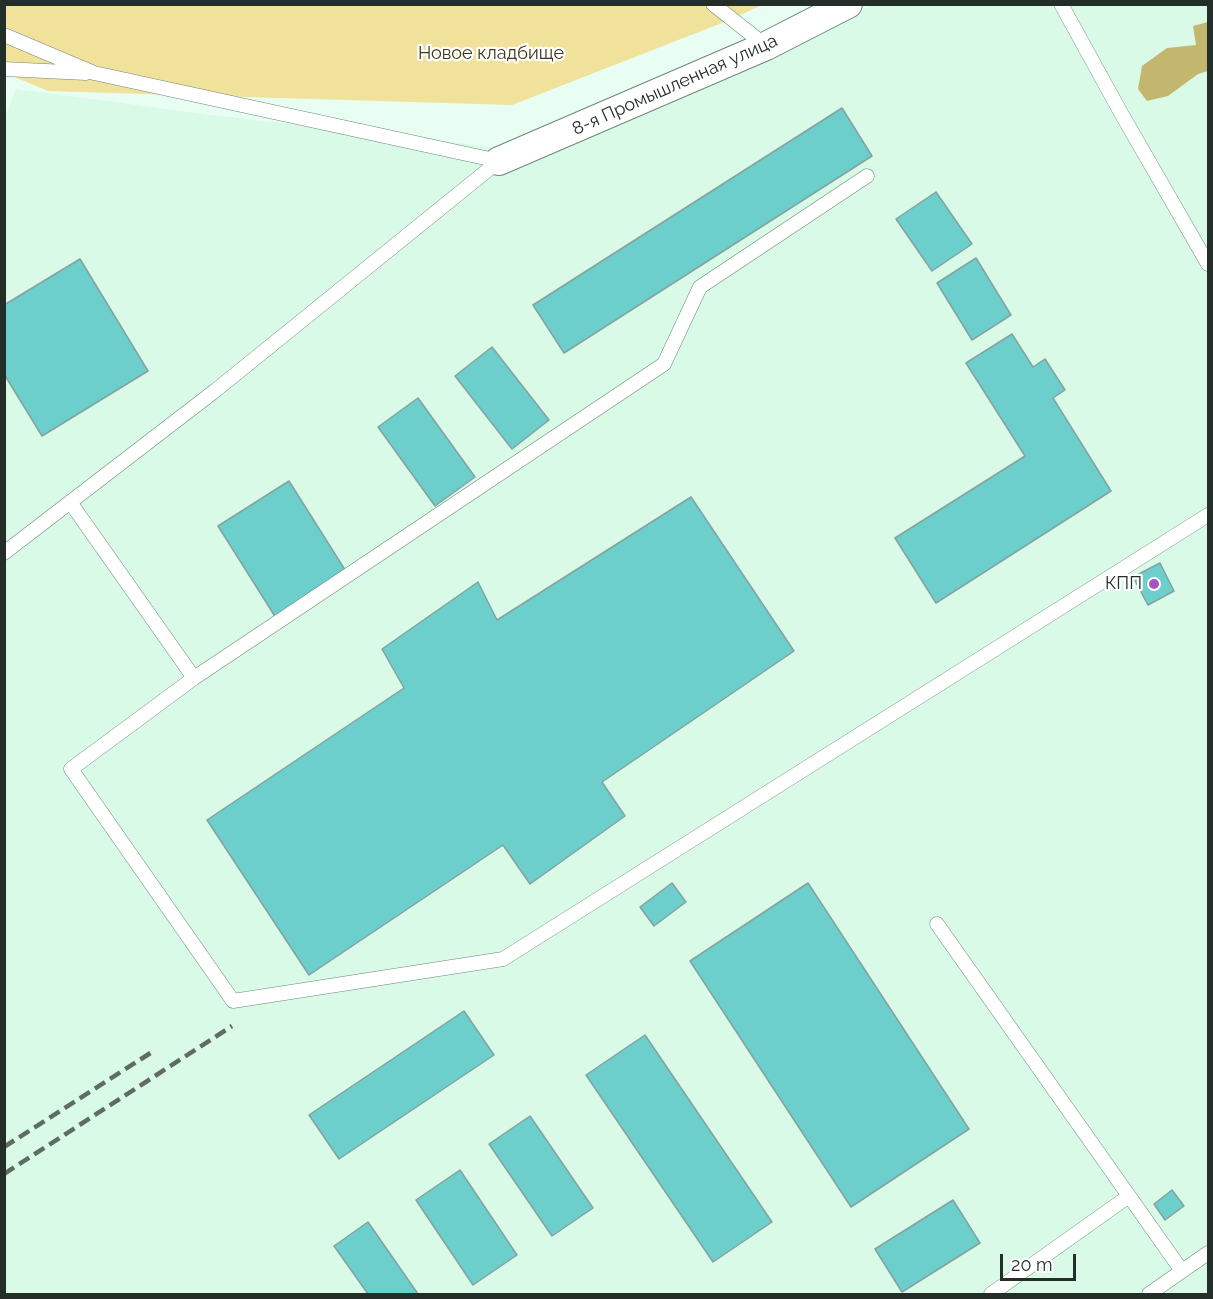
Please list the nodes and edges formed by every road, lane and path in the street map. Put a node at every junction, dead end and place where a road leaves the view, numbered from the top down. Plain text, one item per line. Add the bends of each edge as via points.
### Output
1 (713, 4) edge
2 (849, 4) edge
3 (1061, 4) edge
4 (4, 35) edge
5 (766, 46) junction
6 (4, 69) edge
7 (94, 73) junction
8 (499, 161) junction
9 (867, 176) dead end
10 (1209, 264) edge
11 (70, 502) junction
12 (1209, 515) edge
13 (4, 554) edge
14 (195, 678) junction
15 (938, 924) dead end
16 (1129, 1196) junction
17 (1209, 1253) edge
18 (1182, 1271) junction
19 (991, 1294) edge
20 (1149, 1294) edge

1 - 5 lane
2 - 5 street, 8-я Промышленная улица
3 - 10 lane
4 - 7 lane
5 - 8 street, 8-я Промышленная улица
6 - 7 lane
7 - 8 lane
8 - 11 lane via 216,390
9 - 14 lane via 700,286 664,364
11 - 13 lane
11 - 14 lane
12 - 14 lane via 503,959 233,1001 71,769
15 - 16 lane
16 - 18 lane
16 - 19 lane
17 - 18 lane
18 - 20 lane

